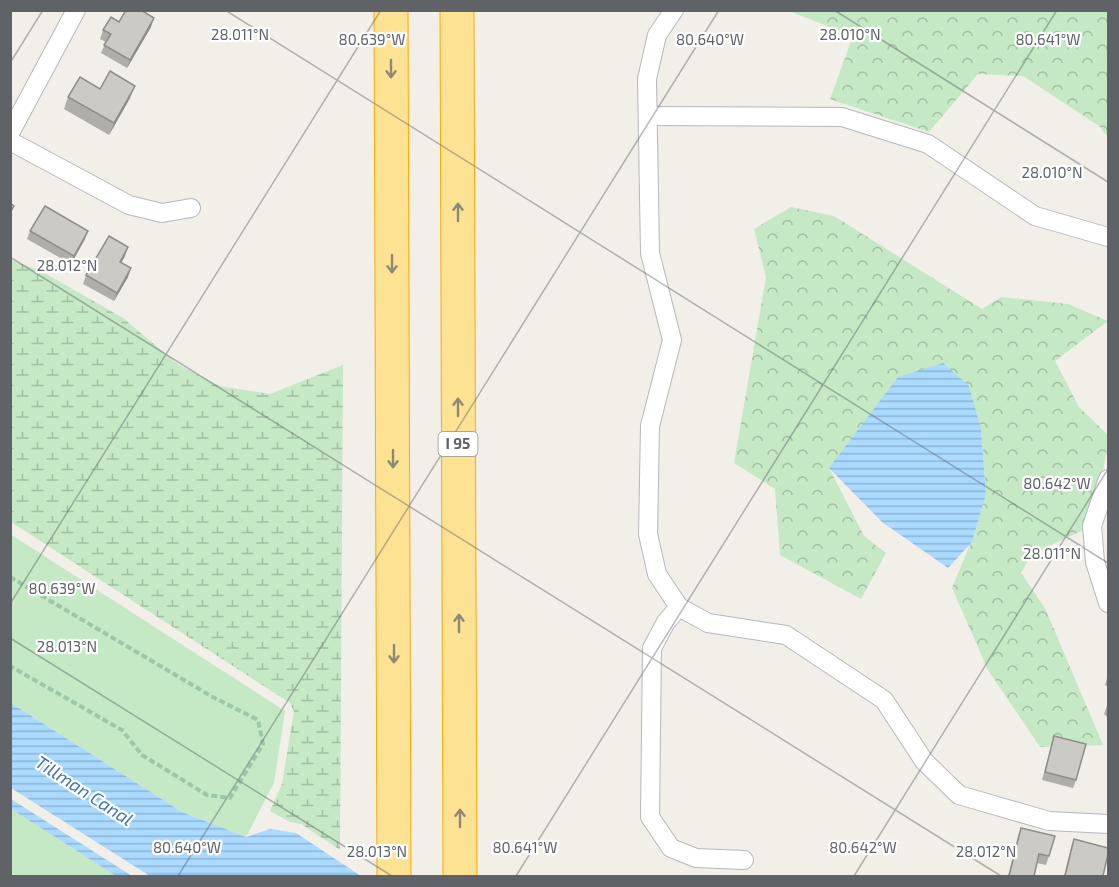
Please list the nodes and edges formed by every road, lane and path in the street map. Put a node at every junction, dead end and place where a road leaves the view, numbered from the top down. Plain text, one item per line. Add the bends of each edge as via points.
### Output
1 (76, 10) edge
2 (391, 10) edge
3 (457, 10) edge
4 (674, 10) edge
5 (648, 116) junction
6 (10, 134) edge
7 (10, 141) edge
8 (191, 208) dead end
9 (1108, 237) edge
10 (1108, 479) edge
11 (12, 579) edge
12 (1108, 603) edge
13 (679, 607) junction
14 (10, 666) edge
15 (1108, 824) edge
16 (744, 860) dead end
17 (395, 862) edge
18 (460, 876) edge

1 - 6 street
2 -> 17 highway
18 -> 3 highway, I 95
4 - 5 street via 657,35 647,80
5 - 9 street via 842,117 928,144 1035,216
5 - 13 street via 650,253 672,340 650,426 648,534 657,574
7 - 8 street via 129,205 162,213
10 - 12 street via 1092,526 1095,562
11 - 14 path via 258,720 263,744 230,798 207,795 142,755 122,730
13 - 15 street via 708,623 786,635 874,693 884,700 924,761 959,795 1049,821
13 - 16 street via 652,648 650,817 671,848 696,858

